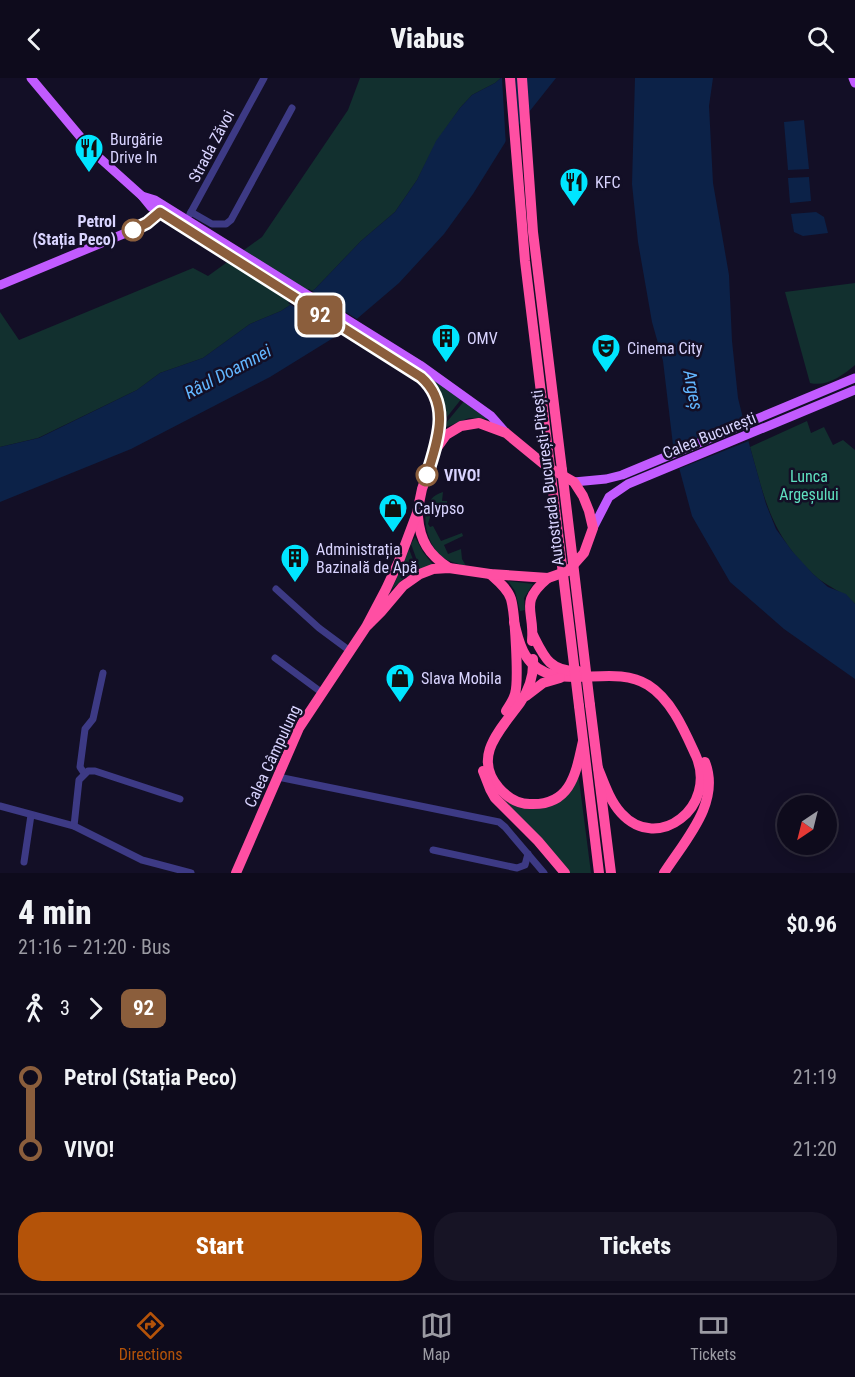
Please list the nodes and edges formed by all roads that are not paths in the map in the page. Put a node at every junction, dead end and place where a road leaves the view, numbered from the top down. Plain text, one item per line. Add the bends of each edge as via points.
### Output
1 (31, 78) edge
2 (264, 78) edge
3 (510, 78) edge
4 (522, 78) edge
5 (853, 78) edge
6 (855, 83) edge
7 (292, 108) dead end
8 (162, 209) junction
9 (187, 220) junction
10 (0, 285) edge
11 (377, 344) junction
12 (855, 378) edge
13 (852, 393) edge
14 (506, 433) junction
15 (436, 449) junction
16 (637, 475) junction
17 (574, 482) junction
18 (417, 513) junction
19 (593, 528) junction
20 (449, 568) junction
21 (490, 574) junction
22 (548, 578) junction
23 (276, 589) dead end
24 (514, 622) junction
25 (366, 627) junction
26 (533, 635) junction
27 (350, 651) junction
28 (274, 658) dead end
29 (533, 665) junction
30 (103, 673) dead end
31 (561, 678) junction
32 (321, 692) junction
33 (520, 702) junction
34 (584, 705) junction
35 (583, 741) junction
36 (598, 768) junction
37 (84, 773) junction
38 (278, 777) junction
39 (180, 799) dead end
40 (0, 806) edge
41 (32, 815) junction
42 (74, 826) junction
43 (434, 850) dead end
44 (528, 854) junction
45 (24, 862) dead end
46 (191, 873) edge
47 (236, 873) edge
48 (544, 873) edge
49 (564, 873) edge
50 (600, 873) edge
51 (611, 873) edge
52 (664, 873) edge

1 - 8 main road via 93,152 152,207
2 - 9 street, Strada Zăvoi
3 - 34 highway, Autostrada București-Pitești, bridge via 525,261
4 - 34 highway, Autostrada București-Pitești, bridge via 533,232
5 - 6 main road
7 - 9 street via 231,220 226,225
8 - 9 main road
8 - 10 main road via 133,230
9 - 11 main road via 206,237
11 - 14 main road via 478,406
11 - 15 main road via 432,390 440,413
12 - 16 main road, Calea București
13 - 16 main road, Calea București
14 - 15 highway via 488,425 470,424 454,429
14 - 17 highway via 546,466
15 - 18 highway, Calea Câmpulung
16 - 17 main road, Calea București
16 - 19 main road, Calea București via 609,497
17 - 19 highway
18 - 20 highway via 426,548
18 - 25 highway, Calea Câmpulung via 399,561
19 - 22 highway, Calea Câmpulung via 588,546 574,566
20 - 21 highway, Calea Câmpulung
20 - 25 highway, Calea Câmpulung via 433,569 409,580
21 - 22 highway, Calea Câmpulung
21 - 24 highway via 508,592
22 - 26 highway via 531,597
23 - 27 street
24 - 29 highway via 521,647
24 - 49 highway via 515,693 487,740 483,769 495,798
25 - 27 highway, Calea Câmpulung
26 - 29 highway
26 - 52 highway via 545,659 557,668 638,673 658,684 677,707 708,769 710,788 698,820
27 - 32 highway, Calea Câmpulung
28 - 32 street
29 - 31 highway
29 - 33 highway via 531,680
30 - 37 street via 93,719 85,729 80,767
31 - 33 highway via 537,686
31 - 36 highway via 626,676 655,689 671,708 696,756 701,788 692,808 678,821 646,826 621,814
32 - 38 highway, Calea Câmpulung via 299,728
33 - 35 highway via 495,737 489,757 492,778 509,798 533,804 558,797 573,780
34 - 35 highway, Autostrada București-Pitești
34 - 36 highway, Autostrada București-Pitești
35 - 50 highway, Autostrada București-Pitești
36 - 51 highway, Autostrada București-Pitești
37 - 39 street via 95,771
37 - 42 street via 79,780
38 - 44 street via 499,822
38 - 47 highway, Calea Câmpulung
40 - 41 street
41 - 42 street
41 - 45 street
42 - 46 street via 142,860
43 - 44 street via 517,868 525,865
44 - 48 street

